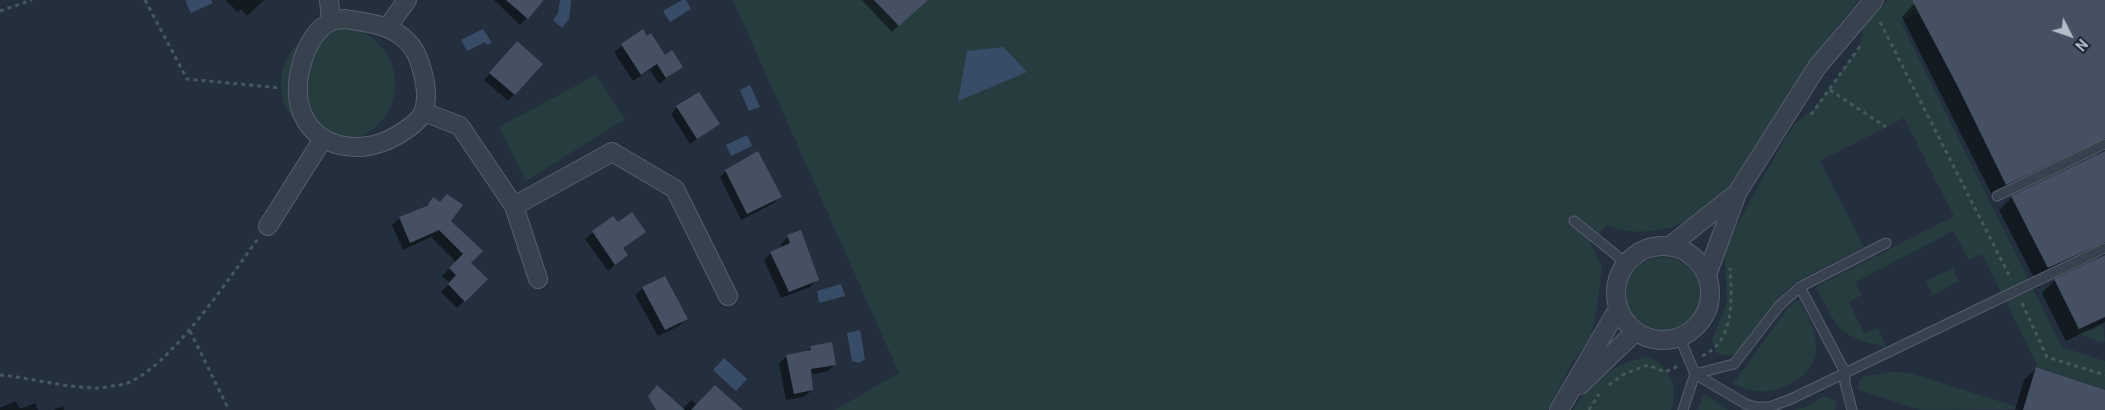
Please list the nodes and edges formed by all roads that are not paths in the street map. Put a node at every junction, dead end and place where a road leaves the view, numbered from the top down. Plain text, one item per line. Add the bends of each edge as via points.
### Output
1 (329, 0) edge
2 (407, 0) edge
3 (1874, 0) edge
4 (331, 21) junction
5 (387, 28) junction
6 (424, 112) junction
7 (323, 139) junction
8 (2105, 144) edge
9 (1737, 193) junction
10 (1997, 196) dead end
11 (514, 206) junction
12 (1574, 221) dead end
13 (268, 226) road end
14 (1886, 243) dead end
15 (1670, 246) junction
16 (2105, 248) edge
17 (1626, 263) junction
18 (1707, 275) junction
19 (538, 279) dead end
20 (1800, 287) junction
21 (728, 296) dead end
22 (1618, 309) junction
23 (1635, 332) junction
24 (1680, 338) junction
25 (1845, 372) junction
26 (1695, 374) junction
27 (1561, 405) edge
28 (1683, 410) edge
29 (1852, 410) edge

1 - 4 street
2 - 5 street
3 - 9 street via 1816,67
4 - 5 street via 345,19
4 - 7 street via 316,34 300,70 300,107
5 - 6 street via 408,42 419,61 427,89
6 - 7 street via 404,131 384,143 347,148
6 - 11 street via 460,126
7 - 13 street
8 - 10 lane
9 - 15 street
9 - 18 street
11 - 19 street
11 - 21 street via 612,152 675,189
12 - 17 lane
14 - 20 lane
15 - 17 street via 1654,246 1638,252
15 - 18 street via 1685,251 1698,261
16 - 25 lane
17 - 22 street via 1618,277 1615,293
18 - 24 street via 1711,290 1703,319
20 - 25 lane
20 - 26 lane via 1779,306 1734,364
22 - 23 street via 1624,322
22 - 27 street
23 - 24 street via 1656,340
23 - 27 street
24 - 26 lane
25 - 26 lane via 1781,404 1756,407
25 - 29 lane
26 - 28 lane

